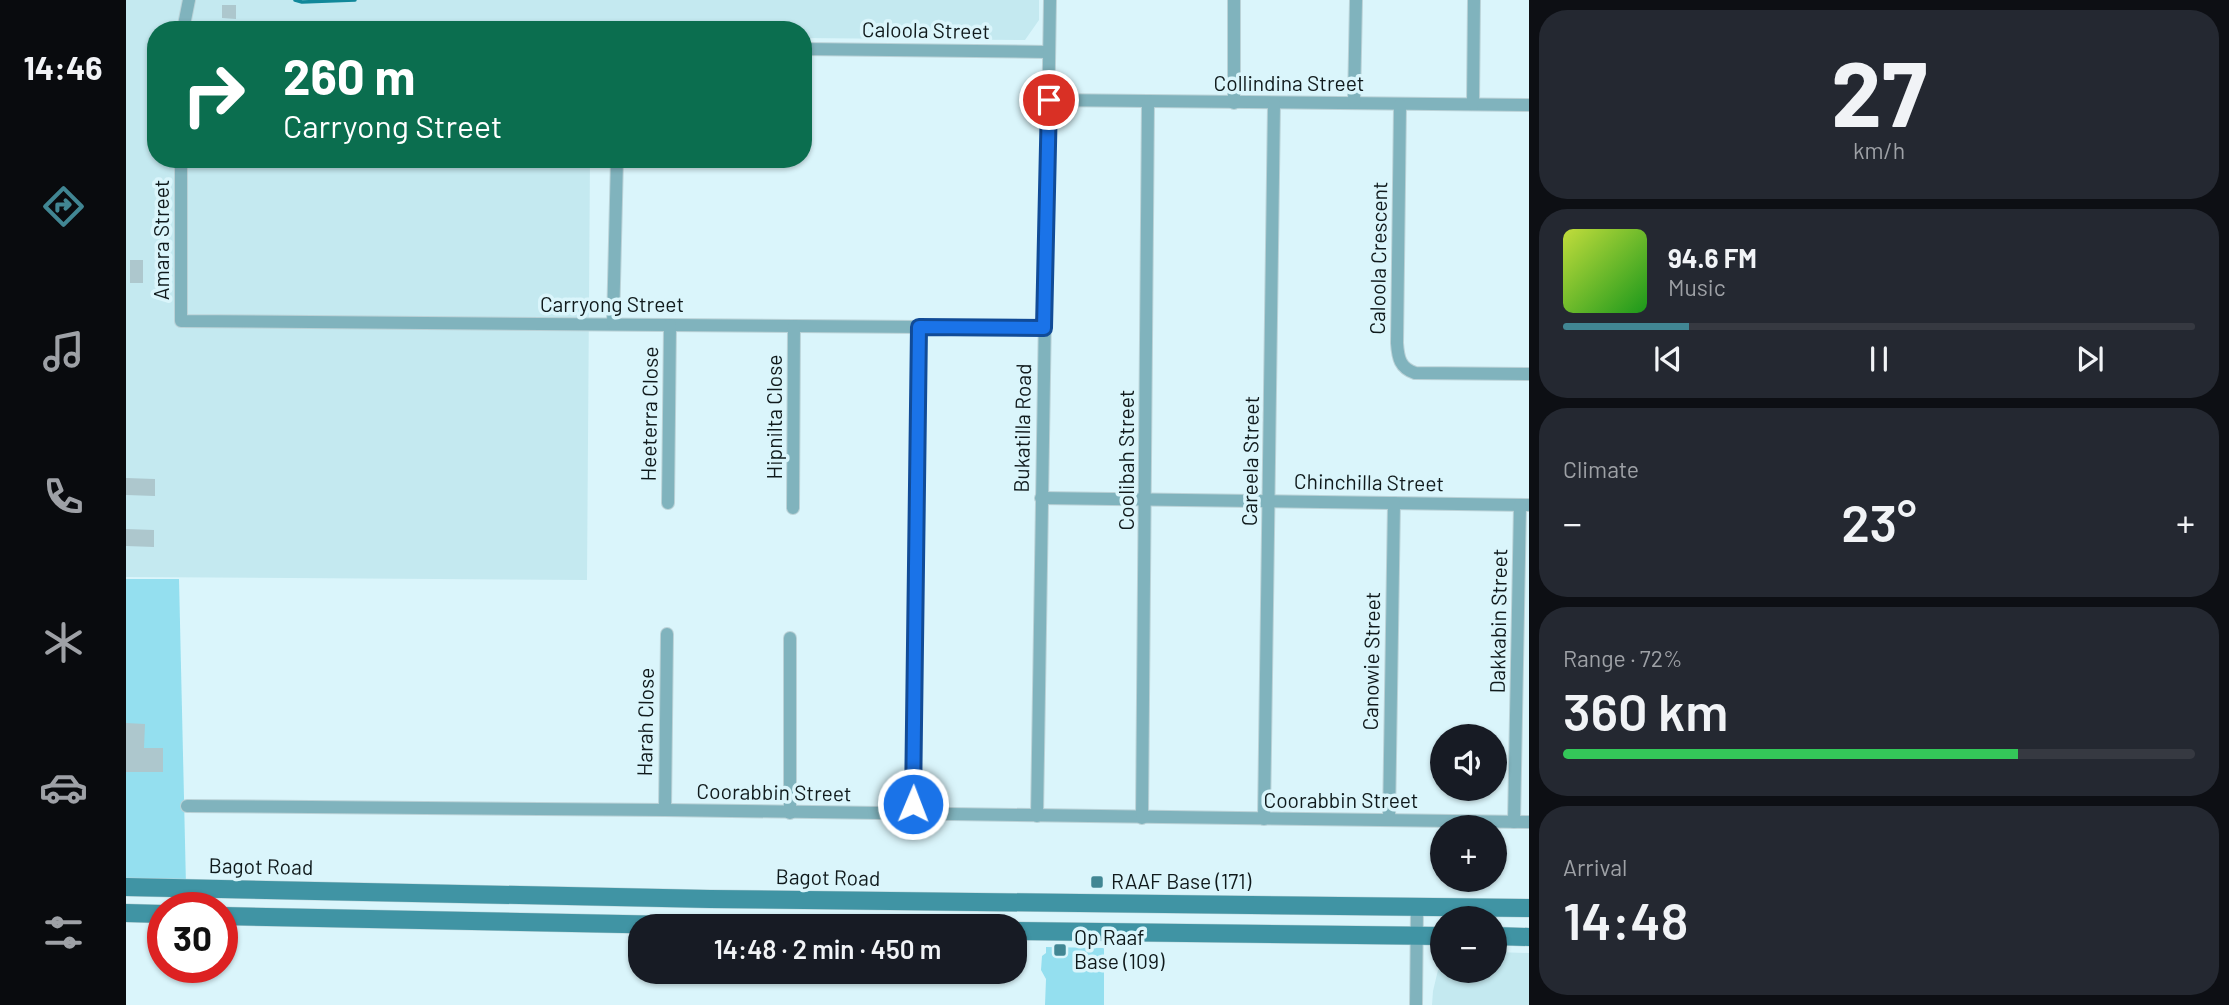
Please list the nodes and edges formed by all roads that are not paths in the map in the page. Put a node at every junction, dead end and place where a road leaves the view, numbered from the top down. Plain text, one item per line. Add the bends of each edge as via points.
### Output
1 (189, 0) edge
2 (1050, 0) edge
3 (1234, 0) edge
4 (1356, 0) edge
5 (1474, 0) edge
6 (184, 21) edge
7 (812, 49) edge
8 (1049, 52) junction
9 (1049, 100) junction
10 (1148, 102) junction
11 (1234, 103) junction
12 (1354, 103) junction
13 (1274, 104) junction
14 (1473, 104) junction
15 (1400, 105) junction
16 (1529, 105) edge
17 (181, 168) edge
18 (617, 168) edge
19 (180, 321) joint
20 (613, 324) junction
21 (670, 325) junction
22 (794, 326) junction
23 (919, 327) junction
24 (1044, 328) junction
25 (1529, 374) edge
26 (1041, 498) junction
27 (1146, 500) junction
28 (1269, 501) junction
29 (668, 503) dead end
30 (1394, 503) junction
31 (1525, 505) edge
32 (793, 508) dead end
33 (667, 634) dead end
34 (790, 638) dead end
35 (187, 806) dead end
36 (665, 810) junction
37 (789, 813) junction
38 (912, 815) junction
39 (1037, 816) junction
40 (1142, 818) junction
41 (1264, 819) junction
42 (1389, 820) junction
43 (1514, 822) junction
44 (1529, 822) edge
45 (126, 887) edge
46 (1417, 907) junction
47 (1529, 908) edge
48 (126, 913) edge
49 (147, 914) edge
50 (238, 916) edge
51 (628, 924) edge
52 (1027, 931) edge
53 (1416, 935) junction
54 (1430, 936) edge
55 (1507, 936) edge
56 (1529, 937) edge
57 (1416, 1005) edge

1 - 6 street
2 - 8 street, Bukatilla Road
3 - 11 street
4 - 12 street
5 - 14 street
7 - 8 street, Caloola Street
8 - 9 street, Bukatilla Road
9 - 10 street, Collindina Street
9 - 24 street, Bukatilla Road
10 - 11 street, Collindina Street
10 - 27 street, Coolibah Street
11 - 13 street, Collindina Street
12 - 13 street, Collindina Street
12 - 15 street, Collindina Street
13 - 28 street, Careela Street
14 - 15 street, Collindina Street
14 - 16 street, Collindina Street
15 - 25 street, Caloola Crescent via 1397,343 1401,363 1415,373
17 - 19 street, Amara Street
18 - 20 street
19 - 20 street, Carryong Street
20 - 21 street, Carryong Street
21 - 22 street, Carryong Street
21 - 29 street, Heeterra Close
22 - 23 street, Carryong Street
22 - 32 street, Hipnilta Close
23 - 24 street, Carryong Street
23 - 38 street
24 - 26 street, Bukatilla Road
26 - 27 street, Chinchilla Street
26 - 39 street, Bukatilla Road
27 - 28 street, Chinchilla Street
27 - 40 street, Coolibah Street
28 - 30 street, Chinchilla Street
28 - 41 street, Careela Street
30 - 31 street, Chinchilla Street
30 - 42 street, Canowie Street
31 - 43 street, Dakkabin Street
33 - 36 street, Harah Close
34 - 37 street
35 - 36 street, Coorabbin Street
36 - 37 street, Coorabbin Street
37 - 38 street, Coorabbin Street
38 - 39 street, Coorabbin Street
39 - 40 street, Coorabbin Street
40 - 41 street, Coorabbin Street
41 - 42 street, Coorabbin Street
42 - 43 street, Coorabbin Street
43 - 44 street, Coorabbin Street
45 - 46 main road, Bagot Road
46 - 47 main road, Bagot Road
46 - 53 street
48 - 49 main road
50 - 51 main road
52 - 53 main road
53 - 54 main road
53 - 57 street
55 - 56 main road

